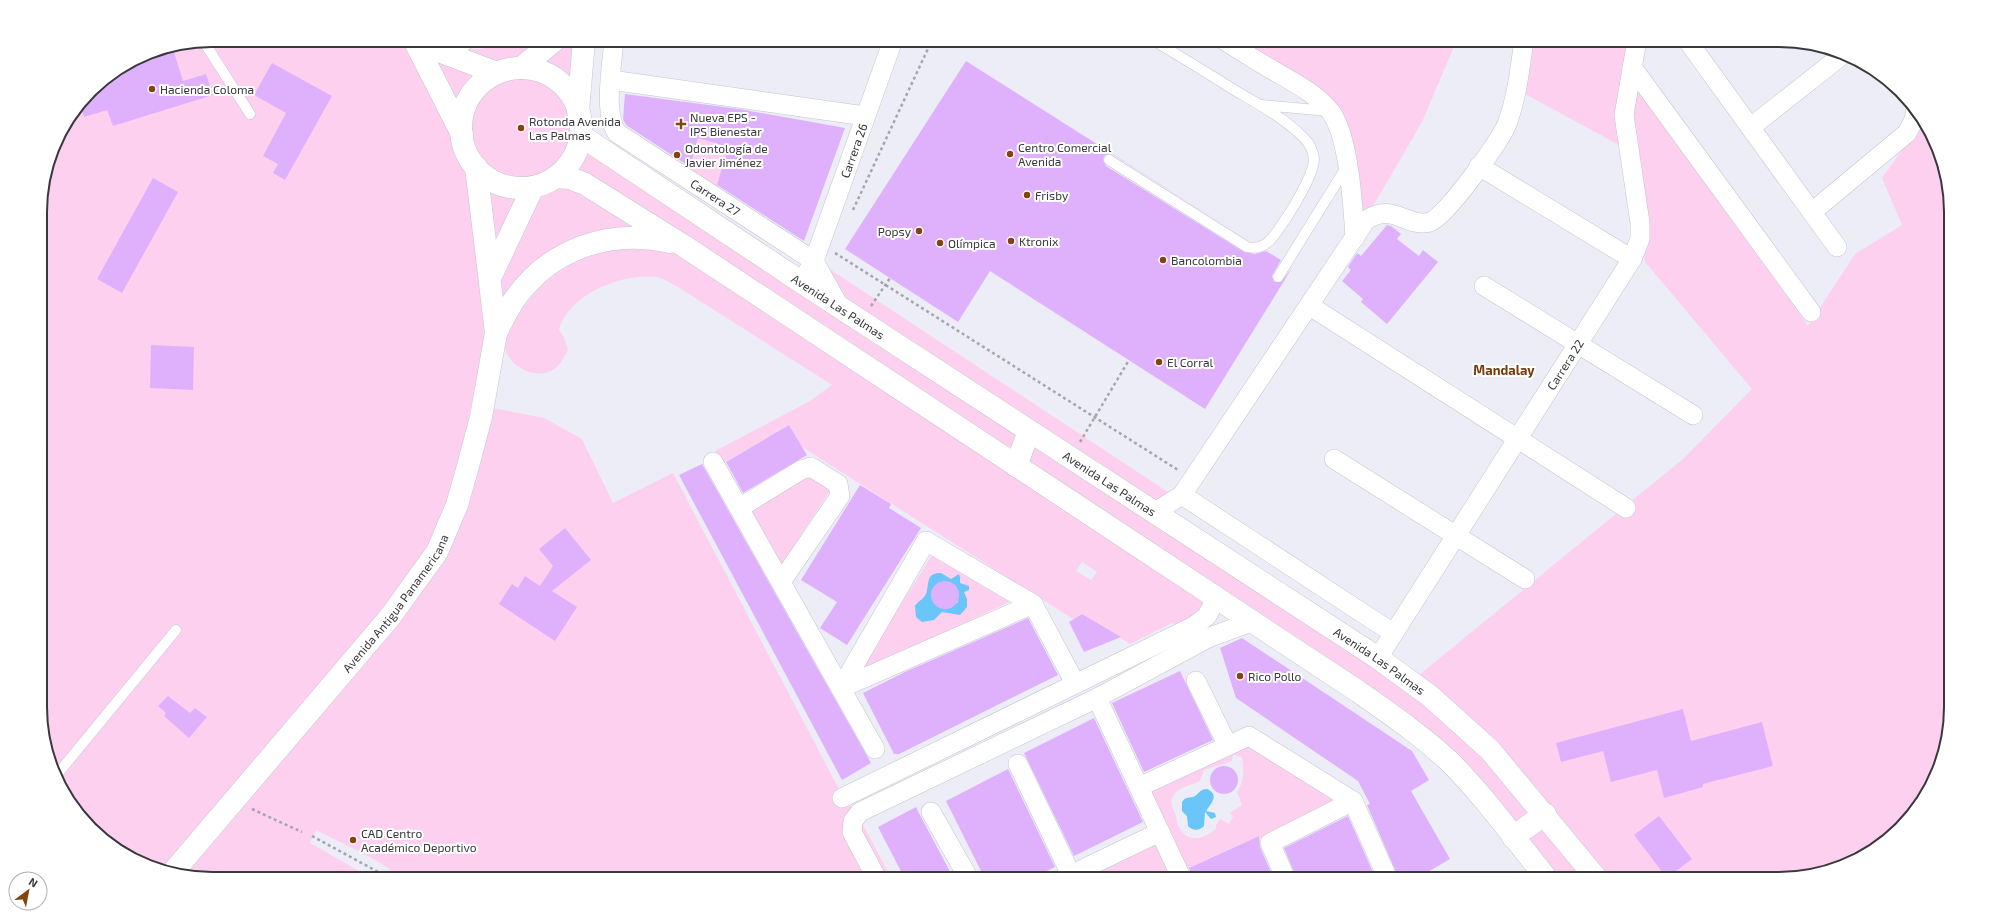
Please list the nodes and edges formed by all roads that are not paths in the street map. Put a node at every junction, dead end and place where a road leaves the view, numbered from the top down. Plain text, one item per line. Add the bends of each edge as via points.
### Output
1 (207, 47) edge
2 (418, 47) edge
3 (430, 47) edge
4 (547, 47) edge
5 (583, 47) edge
6 (613, 47) edge
7 (890, 47) edge
8 (1165, 47) edge
9 (1235, 47) edge
10 (1523, 47) edge
11 (1636, 47) edge
12 (1694, 47) edge
13 (1838, 58) edge
14 (1632, 67) junction
15 (521, 68) junction
16 (497, 73) junction
17 (611, 80) junction
18 (1260, 105) junction
19 (578, 111) junction
20 (1330, 111) junction
21 (250, 114) dead end
22 (865, 116) junction
23 (1914, 118) edge
24 (1750, 127) junction
25 (462, 134) junction
26 (580, 135) junction
27 (1109, 160) dead end
28 (1347, 166) junction
29 (1479, 166) junction
30 (476, 168) junction
31 (556, 177) junction
32 (533, 187) junction
33 (1812, 212) junction
34 (1355, 238) junction
35 (684, 246) junction
36 (1837, 247) dead end
37 (817, 252) junction
38 (1632, 259) junction
39 (1278, 277) dead end
40 (490, 278) junction
41 (801, 282) junction
42 (1484, 286) dead end
43 (839, 306) junction
44 (1310, 306) junction
45 (1811, 312) dead end
46 (496, 333) junction
47 (1578, 344) junction
48 (1694, 415) dead end
49 (1029, 431) junction
50 (1517, 438) junction
51 (1334, 459) dead end
52 (713, 462) dead end
53 (1016, 466) junction
54 (1182, 495) junction
55 (739, 508) junction
56 (1626, 508) dead end
57 (1155, 512) junction
58 (1179, 528) junction
59 (1454, 535) junction
60 (1525, 579) dead end
61 (781, 582) junction
62 (1217, 597) junction
63 (1033, 604) junction
64 (1254, 621) junction
65 (176, 630) dead end
66 (1393, 633) junction
67 (1378, 658) junction
68 (1196, 681) dead end
69 (1075, 683) junction
70 (841, 688) junction
71 (1097, 698) junction
72 (1228, 746) junction
73 (875, 749) dead end
74 (1018, 764) dead end
75 (60, 771) edge
76 (1139, 787) junction
77 (842, 798) dead end
78 (1353, 801) junction
79 (931, 812) dead end
80 (1545, 814) junction
81 (1160, 832) junction
82 (1513, 837) junction
83 (177, 868) edge
84 (874, 872) edge
85 (965, 872) edge
86 (1066, 872) edge
87 (1078, 872) edge
88 (1179, 872) edge
89 (1283, 872) edge
90 (1385, 872) edge
91 (1541, 872) edge
92 (1591, 872) edge

1 - 21 lane
2 - 25 main road
3 - 16 main road
4 - 15 main road
5 - 19 main road
6 - 17 street, Carrera 27
7 - 22 street, Carrera 26
8 - 18 lane
9 - 20 street via 1311,93
10 - 29 street via 1517,90 1507,125
11 - 14 street, Carrera 22
12 - 24 street
13 - 24 street
14 - 38 street, Carrera 22 via 1624,115 1640,239
14 - 45 street
15 - 16 main road
15 - 19 main road via 537,71 554,79 570,94
16 - 25 main road via 483,82 468,100 462,117
17 - 22 street
17 - 37 street, Carrera 27 via 609,117 617,133
18 - 20 lane
18 - 27 lane via 1305,138 1314,160 1292,208 1271,239 1261,248 1247,247
19 - 26 main road
20 - 28 street via 1339,126
22 - 37 street, Carrera 26
23 - 33 street via 1907,133
24 - 33 street
25 - 30 main road via 465,151
26 - 31 main road via 575,154 567,167
26 - 41 main road, Avenida Las Palmas
28 - 34 street
28 - 39 lane
29 - 34 street via 1446,210 1431,222 1416,222 1392,213 1376,214 1366,220
29 - 38 street
30 - 32 main road via 506,186
30 - 40 main road, Avenida Antigua Panamericana
31 - 32 main road
31 - 35 main road via 577,180 590,187
32 - 40 main road
33 - 36 street
34 - 44 street
35 - 46 main road via 647,238 619,238 593,242 567,254 528,284 512,303
35 - 53 main road
37 - 41 street, Carrera 26
37 - 43 street
38 - 47 street, Carrera 22
40 - 46 main road, Avenida Antigua Panamericana
41 - 43 main road, Avenida Las Palmas
42 - 47 street
43 - 49 main road, Avenida Las Palmas
44 - 50 street
44 - 54 street
46 - 83 main road, Avenida Antigua Panamericana via 481,417 468,466 457,505 437,552 390,617
47 - 48 street
47 - 50 street, Carrera 22
49 - 53 main road
49 - 57 main road, Avenida Las Palmas
50 - 56 street
50 - 59 street, Carrera 22
51 - 59 street
52 - 55 street
53 - 62 main road
54 - 57 street
54 - 58 street
54 - 66 street
55 - 61 street
55 - 61 street via 801,470 811,468 838,484 840,496
57 - 58 main road, Avenida Las Palmas
58 - 67 main road, Avenida Las Palmas
59 - 60 street
59 - 66 street, Carrera 22
61 - 70 street
62 - 64 main road
62 - 69 street via 1207,616 1194,626
63 - 69 street
63 - 70 street
63 - 70 street via 926,541
64 - 71 street via 1210,638
64 - 82 main road via 1411,729 1454,767
65 - 75 lane
66 - 67 street, Carrera 22
67 - 80 main road, Avenida Las Palmas via 1430,696 1490,750
68 - 72 street
69 - 77 street
70 - 73 street
71 - 76 street
71 - 84 street via 860,812 853,821 852,832
72 - 76 street
72 - 78 street via 1249,736
74 - 86 street
76 - 81 street
78 - 89 street via 1270,843
78 - 90 street
79 - 85 street
80 - 82 main road
80 - 92 main road, Avenida Las Palmas
81 - 87 street
81 - 88 street
82 - 91 main road

